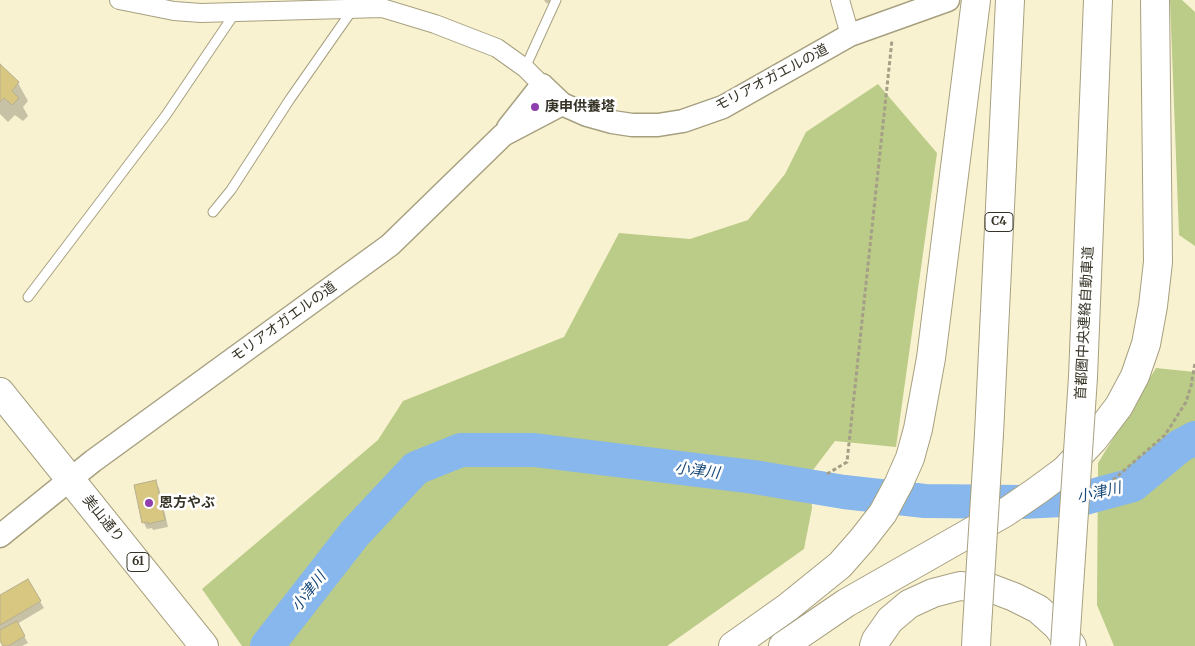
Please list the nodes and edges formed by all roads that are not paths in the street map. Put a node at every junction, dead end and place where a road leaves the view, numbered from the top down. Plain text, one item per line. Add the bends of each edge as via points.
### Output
1 (119, 0) edge
2 (556, 0) edge
3 (840, 0) edge
4 (948, 0) edge
5 (1098, 0) edge
6 (1155, 0) edge
7 (1010, 5) edge
8 (353, 8) junction
9 (975, 10) edge
10 (235, 13) junction
11 (850, 35) junction
12 (525, 68) junction
13 (542, 85) junction
14 (562, 104) junction
15 (503, 135) junction
16 (213, 212) dead end
17 (28, 297) dead end
18 (0, 392) edge
19 (70, 479) junction
20 (0, 536) edge
21 (977, 637) edge
22 (204, 646) edge
23 (733, 646) edge
24 (783, 646) edge
25 (874, 646) edge
26 (1065, 646) edge
27 (1072, 646) edge

1 - 10 street via 174,11
2 - 12 lane
3 - 11 street
4 - 11 street, モリアオガエルの道
5 - 26 main road, 首都圏中央連絡自動車道, bridge via 1083,377
6 - 24 main road, bridge via 1158,262 1146,344 1135,376 1119,406 1065,470 1038,490 1006,512 846,603
7 - 21 main road, C4, bridge
8 - 10 street
8 - 12 street via 382,8 435,24 497,48
8 - 16 lane
9 - 23 main road via 931,358 918,429 906,466 883,513 840,565
10 - 17 lane via 166,115
11 - 14 street, モリアオガエルの道 via 723,107 683,121 632,125 587,115
12 - 13 street
13 - 14 street, モリアオガエルの道
13 - 15 street
14 - 15 street, モリアオガエルの道
15 - 19 street, モリアオガエルの道 via 390,245
18 - 19 main road, 美山通り / 61
19 - 20 street, モリアオガエルの道
19 - 22 main road, 美山通り / 61
25 - 27 main road via 890,620 909,604 933,592 960,586 993,588 1038,609

